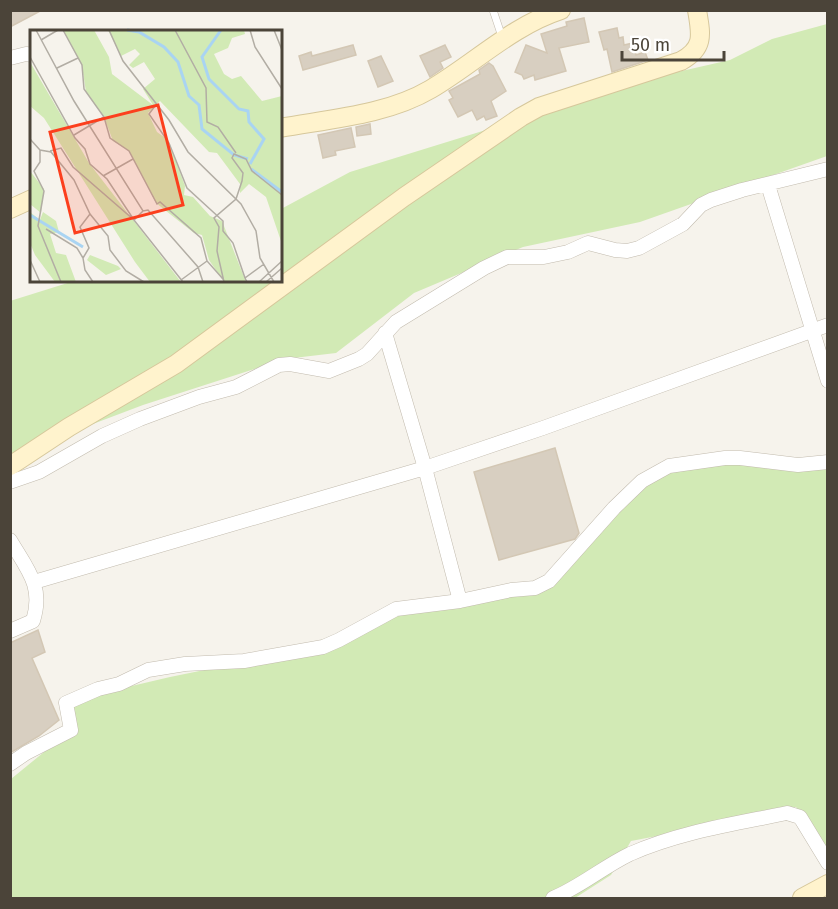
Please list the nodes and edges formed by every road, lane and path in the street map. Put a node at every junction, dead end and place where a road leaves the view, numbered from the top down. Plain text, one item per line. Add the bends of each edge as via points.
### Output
1 (494, 10) edge
2 (561, 10) edge
3 (697, 10) edge
4 (503, 40) junction
5 (30, 55) edge
6 (10, 58) edge
7 (282, 128) edge
8 (828, 169) edge
9 (768, 185) junction
10 (30, 200) edge
11 (10, 209) edge
12 (828, 325) edge
13 (811, 331) junction
14 (386, 333) junction
15 (828, 381) edge
16 (828, 462) edge
17 (10, 466) edge
18 (425, 468) junction
19 (10, 482) edge
20 (10, 540) edge
21 (34, 582) junction
22 (460, 601) junction
23 (10, 631) edge
24 (10, 764) edge
25 (828, 863) edge
26 (828, 884) edge
27 (553, 898) edge
28 (802, 898) edge

1 - 4 lane
2 - 4 street
3 - 17 street via 701,35 692,55 521,117 404,196 176,364
4 - 7 street via 410,100
5 - 6 street
8 - 9 street
9 - 13 street
9 - 14 street via 701,205 683,224 639,248 615,250 588,243 544,257 507,257 396,322
10 - 11 street
12 - 13 street
13 - 15 street
13 - 18 street
14 - 18 street
14 - 19 street via 367,354 334,370 279,365 236,387 140,419 39,472
16 - 22 street via 798,465 725,458 669,466 635,487 549,581 535,588
18 - 21 street
18 - 22 street
20 - 21 street
21 - 23 street via 38,604 33,621
22 - 24 street via 396,609 323,647 244,661 184,663 148,670 66,703 71,730
25 - 27 street via 800,818 787,813 683,834 655,844
26 - 28 street

